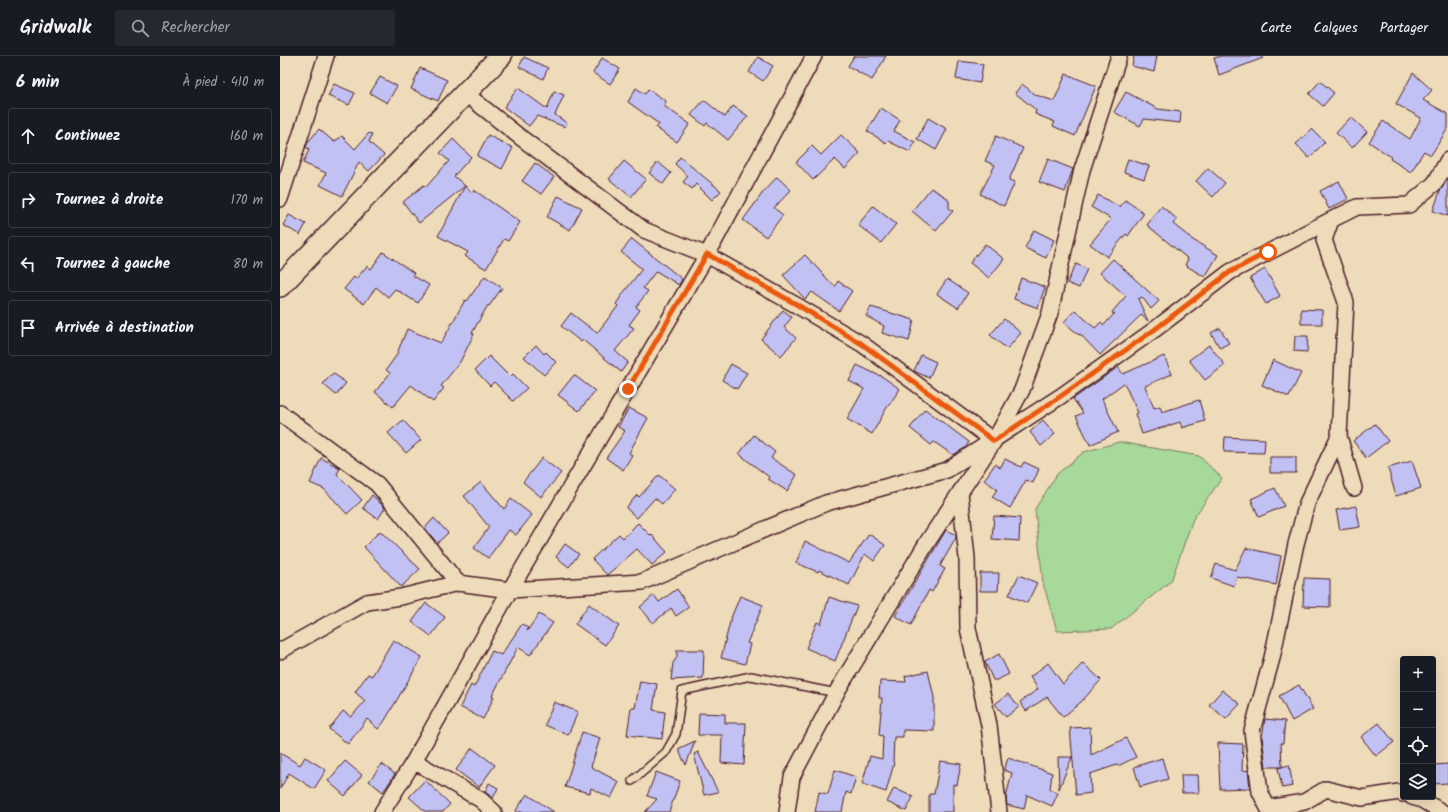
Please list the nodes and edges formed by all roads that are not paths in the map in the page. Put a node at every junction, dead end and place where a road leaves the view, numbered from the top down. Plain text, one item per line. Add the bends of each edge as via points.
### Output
1 (326, 56) edge
2 (500, 56) edge
3 (814, 56) edge
4 (1119, 56) edge
5 (466, 94) junction
6 (1448, 160) edge
7 (280, 199) edge
8 (1331, 220) junction
9 (707, 254) junction
10 (280, 286) edge
11 (280, 413) edge
12 (1339, 436) junction
13 (994, 441) junction
14 (1354, 488) dead end
15 (960, 492) junction
16 (458, 583) junction
17 (510, 590) junction
18 (280, 651) edge
19 (837, 693) junction
20 (414, 761) junction
21 (632, 781) dead end
22 (1400, 792) edge
23 (1422, 800) edge
24 (382, 812) edge
25 (494, 812) edge
26 (787, 812) edge
27 (998, 812) edge
28 (1442, 812) edge

1 - 7 street
2 - 5 street
3 - 9 street
4 - 13 street via 1082,170 1050,313 1022,390
5 - 9 street via 644,230
5 - 10 street
6 - 8 street via 1436,183 1409,205 1357,207
8 - 12 street via 1324,240 1346,302
8 - 13 street via 1230,272 1142,339
9 - 13 street via 862,344
9 - 17 street
11 - 16 street via 377,484
12 - 14 street
12 - 22 street via 1307,503 1272,658 1252,731 1260,792 1268,808 1304,802 1326,788 1362,798
13 - 15 street
13 - 17 street via 947,470 826,503 642,582
15 - 19 street
15 - 27 street via 967,558 968,628 989,725
16 - 17 street
16 - 18 street via 401,597 367,602
17 - 20 street
19 - 21 lane via 751,676 682,691 676,734 666,752
19 - 26 street via 792,777
20 - 24 street
20 - 25 street via 481,800
23 - 28 street

